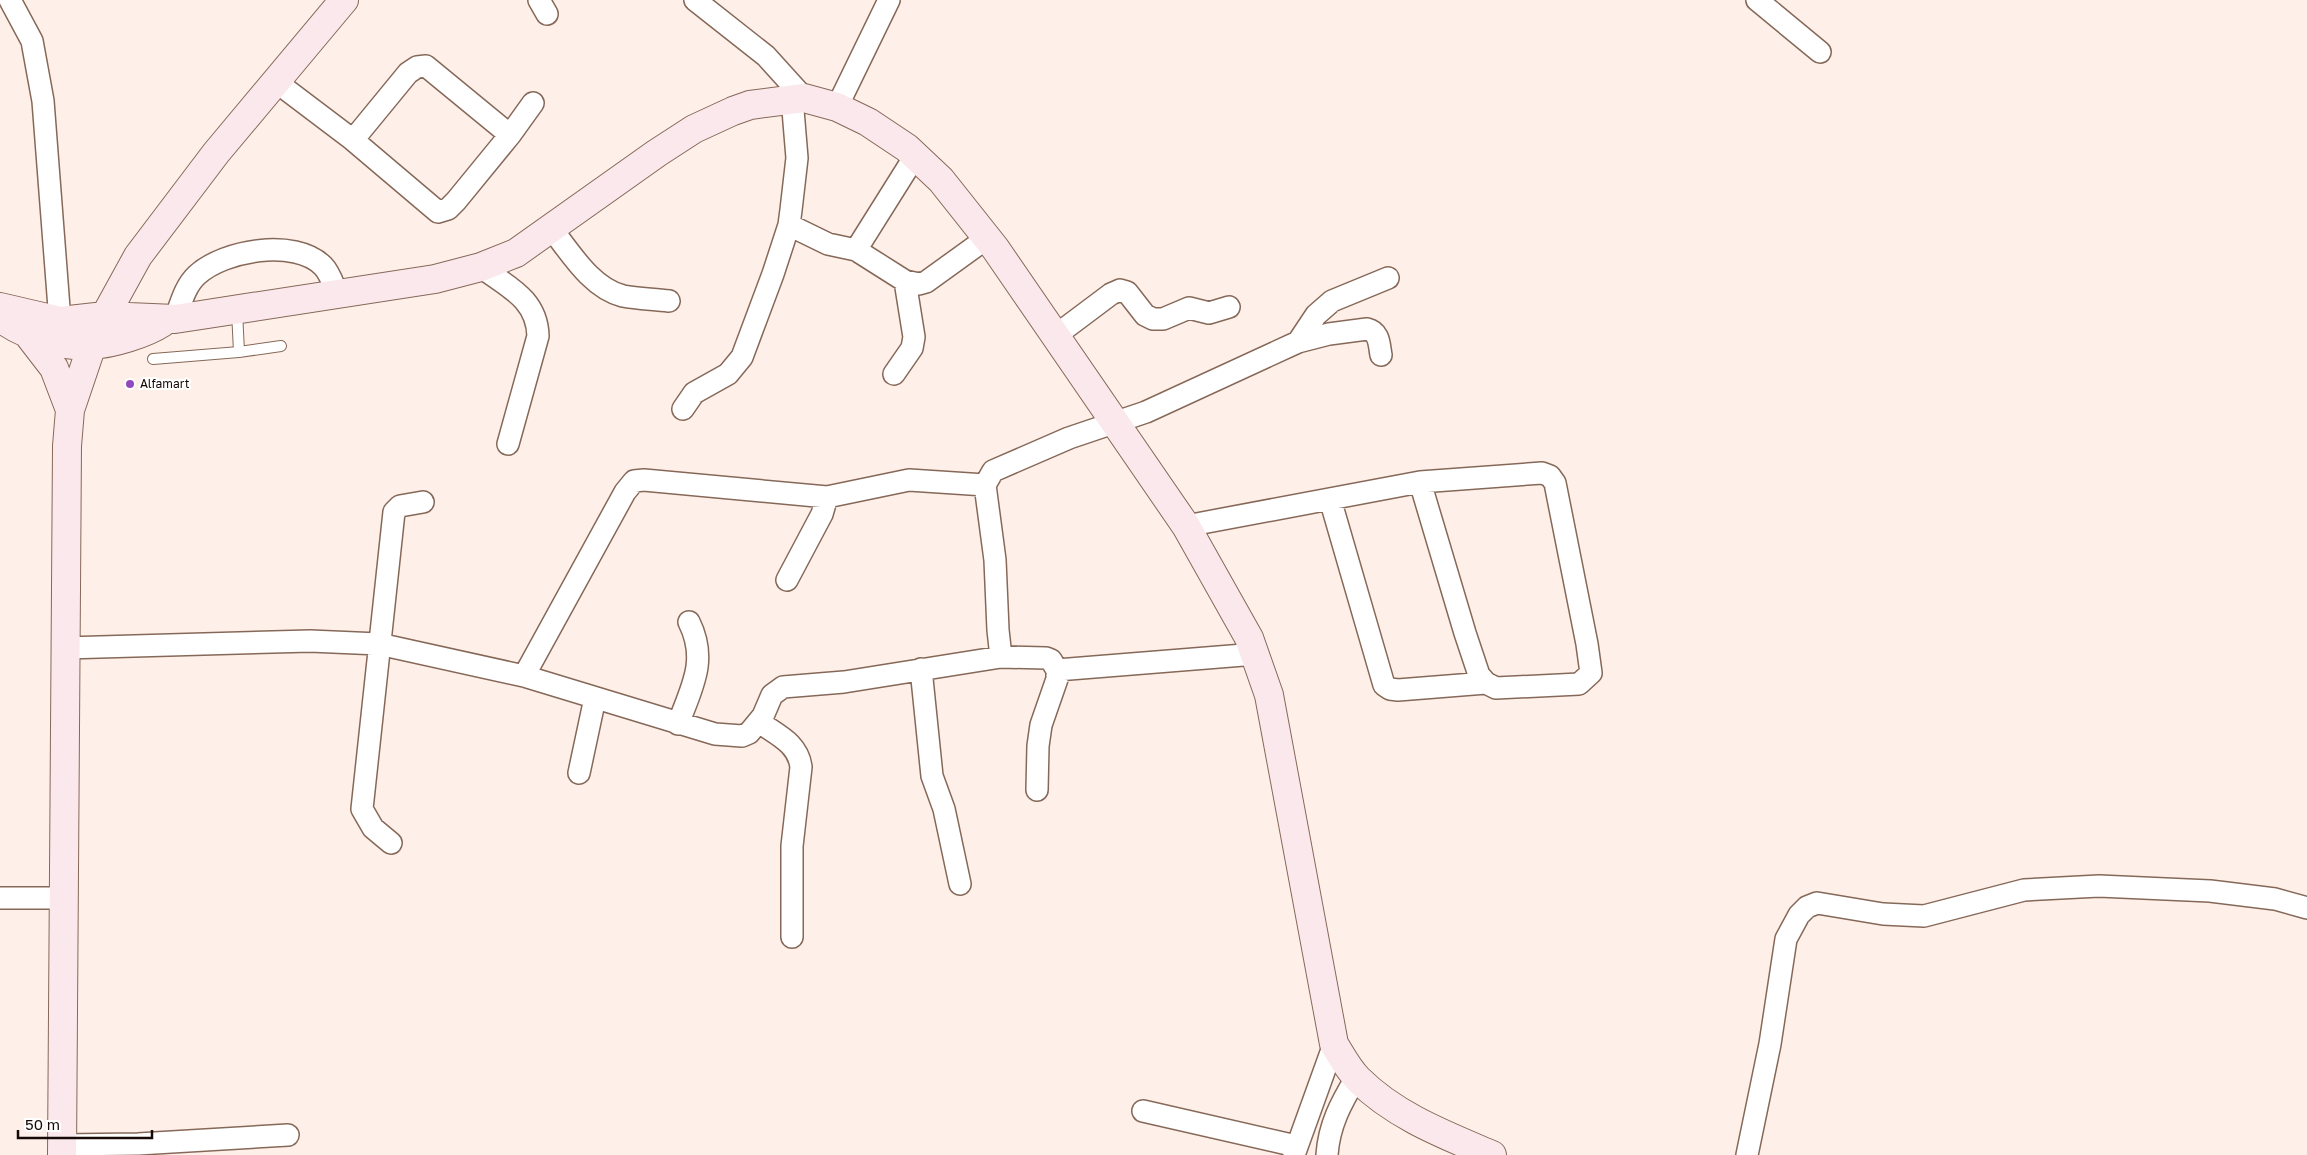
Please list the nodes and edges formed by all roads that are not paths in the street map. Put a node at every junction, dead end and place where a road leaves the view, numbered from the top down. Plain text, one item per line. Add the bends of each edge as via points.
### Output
1 (8, 0) edge
2 (344, 0) edge
3 (695, 0) edge
4 (889, 0) edge
5 (1757, 0) edge
6 (0, 9) edge
7 (1820, 52) dead end
8 (275, 81) junction
9 (798, 98) junction
10 (533, 102) dead end
11 (837, 107) junction
12 (510, 135) junction
13 (353, 140) junction
14 (916, 156) junction
15 (789, 226) junction
16 (551, 228) junction
17 (987, 238) junction
18 (856, 250) junction
19 (481, 267) junction
20 (1388, 278) dead end
21 (905, 281) junction
22 (337, 293) junction
23 (669, 301) dead end
24 (0, 307) edge
25 (1229, 307) dead end
26 (237, 311) junction
27 (0, 316) edge
28 (106, 316) junction
29 (171, 319) junction
30 (60, 321) junction
31 (27, 333) junction
32 (1055, 336) junction
33 (1298, 342) junction
34 (92, 346) junction
35 (281, 346) dead end
36 (239, 352) junction
37 (1381, 355) dead end
38 (153, 359) dead end
39 (894, 374) dead end
40 (70, 410) junction
41 (683, 410) dead end
42 (1115, 422) junction
43 (508, 444) dead end
44 (1420, 482) junction
45 (985, 484) junction
46 (827, 497) junction
47 (1330, 499) junction
48 (423, 502) dead end
49 (1186, 526) junction
50 (788, 580) dead end
51 (689, 622) dead end
52 (379, 644) junction
53 (65, 648) junction
54 (1256, 654) junction
55 (1001, 657) junction
56 (921, 669) junction
57 (1057, 670) junction
58 (524, 676) junction
59 (1486, 683) junction
60 (595, 698) junction
61 (759, 722) junction
62 (678, 724) junction
63 (578, 773) dead end
64 (1037, 790) dead end
65 (391, 842) dead end
66 (960, 884) dead end
67 (0, 898) edge
68 (64, 898) junction
69 (2307, 908) edge
70 (792, 937) dead end
71 (1334, 1044) junction
72 (1356, 1078) junction
73 (1143, 1111) dead end
74 (288, 1134) dead end
75 (233, 1146) edge
76 (62, 1150) edge
77 (138, 1150) edge
78 (1295, 1151) edge
79 (1327, 1155) edge
80 (1492, 1155) edge
81 (1747, 1155) edge

1 - 6 street
1 - 30 street via 32,41 38,68
2 - 8 main road
3 - 9 street via 766,56
4 - 11 street
5 - 7 street
8 - 13 street
8 - 28 main road via 160,224 138,256
9 - 11 main road
9 - 15 street via 797,158
9 - 16 main road via 750,105 694,129
10 - 12 street
11 - 14 main road via 868,122
12 - 13 street via 426,66 416,66
12 - 13 street via 456,201 448,209 438,212
14 - 17 main road via 941,180
14 - 18 street
15 - 18 street via 828,244
15 - 41 street via 742,357 728,374 694,393
16 - 19 main road via 516,253
16 - 23 street via 592,278 609,291 622,296
17 - 21 street via 926,282
17 - 32 main road
18 - 21 street
19 - 22 main road via 435,279
19 - 43 street via 523,298 537,321 538,336
20 - 33 street via 1332,301 1316,315
21 - 39 street via 914,337 912,348
22 - 26 main road
22 - 29 street via 330,275 309,256 275,250 256,251 225,257 197,275 187,287
24 - 30 main road
25 - 32 street via 1209,313 1189,308 1162,319 1153,319 1145,315 1127,292 1120,290
26 - 29 main road
26 - 36 lane
27 - 31 main road
28 - 29 main road
28 - 30 main road
28 - 34 main road
29 - 34 main road via 142,333
31 - 34 main road
31 - 40 main road via 54,368
32 - 42 main road
33 - 37 street via 1367,328 1378,337
33 - 42 street via 1146,412
34 - 40 main road
35 - 36 lane
36 - 38 lane
40 - 53 main road
42 - 45 street via 994,470
42 - 49 main road
44 - 47 street
44 - 59 street via 1465,633 1479,675
44 - 59 street via 1542,473 1555,483 1591,673 1579,684 1496,688
45 - 46 street via 909,480
45 - 55 street via 996,560
46 - 50 street via 822,514
46 - 58 street via 634,481
47 - 49 street
47 - 59 street via 1384,685 1398,690
48 - 52 street via 400,506 394,512
49 - 54 main road
51 - 62 street via 697,642 699,659
52 - 53 street via 310,641
52 - 58 street
52 - 65 street via 362,809 373,828
53 - 68 main road
54 - 57 street
54 - 71 main road via 1270,695
55 - 56 street
55 - 57 street via 1046,658
56 - 61 street via 844,682 784,687 772,695
56 - 66 street via 932,776 944,809
57 - 64 street via 1041,725
58 - 60 street
60 - 62 street
60 - 63 street
61 - 62 street via 742,736 726,736
61 - 70 street via 790,743 800,758 792,846
67 - 68 street
68 - 76 main road
69 - 81 street via 2275,899 2210,891 2099,886 2024,890 1924,916 1883,914 1817,904 1807,907 1786,939 1770,1044
71 - 72 main road
71 - 78 street
72 - 79 street via 1334,1117
72 - 80 main road via 1408,1116
73 - 78 street
74 - 75 street
75 - 77 street
76 - 77 street

